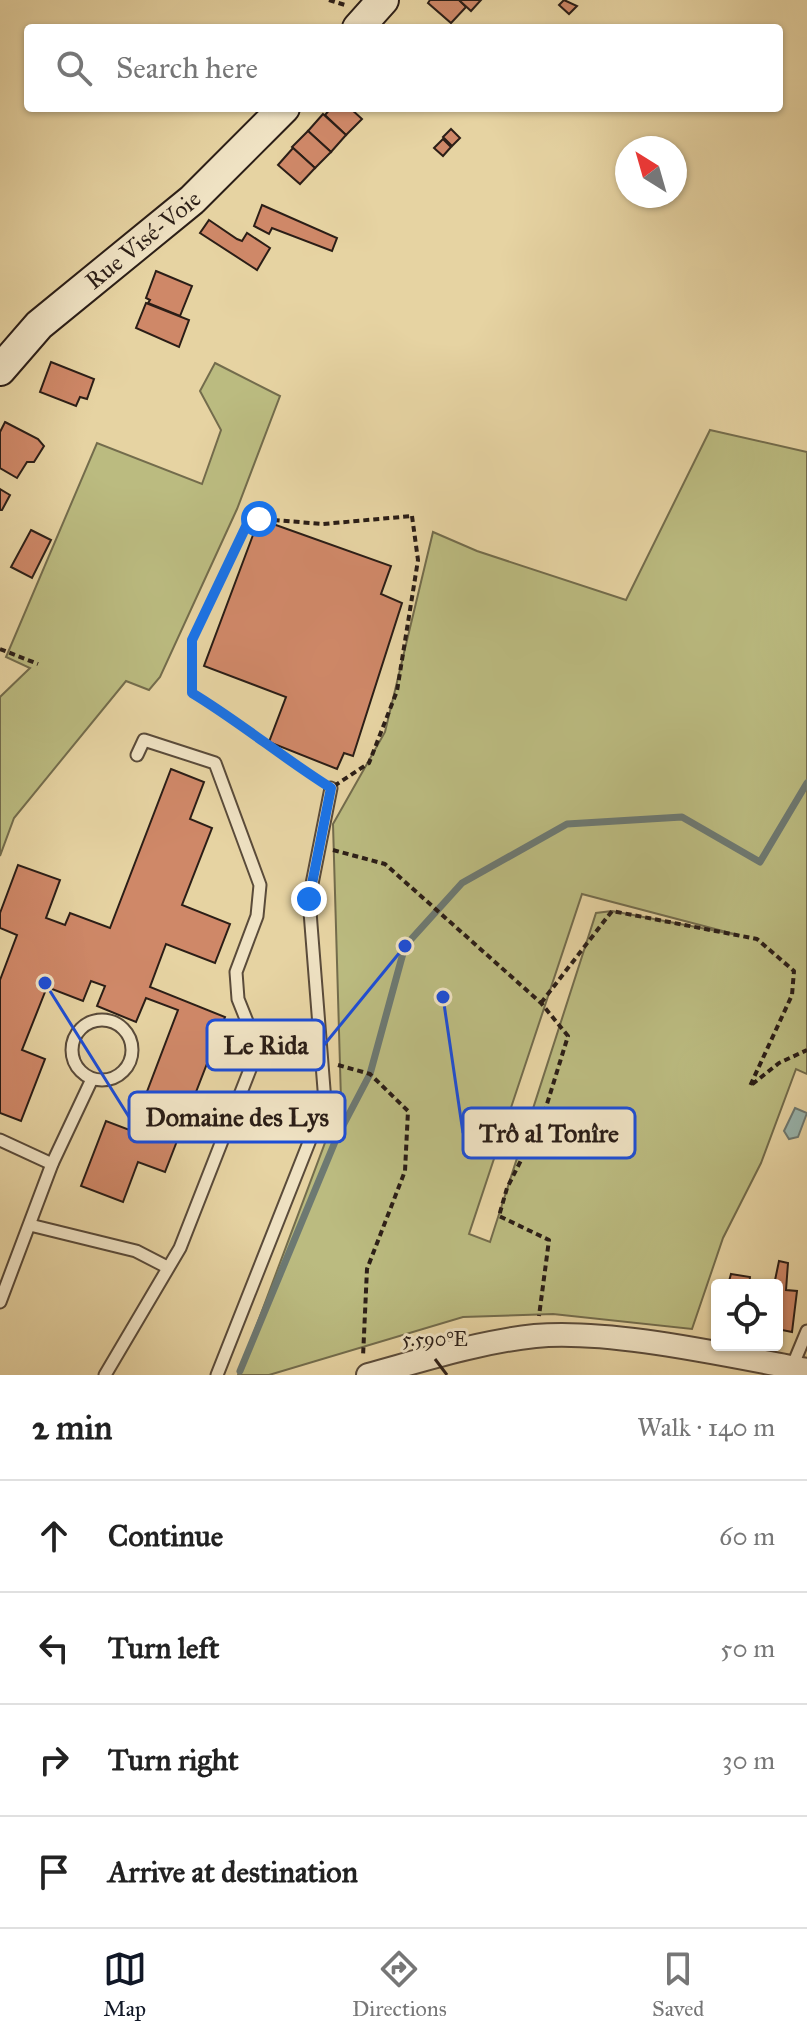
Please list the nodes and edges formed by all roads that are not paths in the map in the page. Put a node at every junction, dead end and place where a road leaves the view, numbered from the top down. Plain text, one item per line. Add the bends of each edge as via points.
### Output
1 (280, 112) edge
2 (0, 370) edge
3 (137, 755) dead end
4 (331, 788) road end
5 (92, 1079) junction
6 (0, 1140) edge
7 (52, 1164) junction
8 (30, 1225) junction
9 (167, 1267) junction
10 (0, 1302) edge
11 (807, 1331) edge
12 (366, 1367) edge
13 (799, 1368) edge
14 (105, 1375) edge
15 (217, 1375) edge

1 - 2 street, Rue Visé-Voie via 192,200 39,325
3 - 9 lane via 144,740 215,763 260,885 257,916 236,972 238,999 258,1049 180,1248
4 - 15 lane via 309,899 325,1102
5 - 5 lane via 118,1077 130,1064 129,1036 115,1022 87,1024 74,1039 77,1067
5 - 7 lane
6 - 7 lane
7 - 8 lane
8 - 9 lane via 136,1251
8 - 10 lane
9 - 14 lane
11 - 13 lane
12 - 13 street via 536,1336 614,1339

